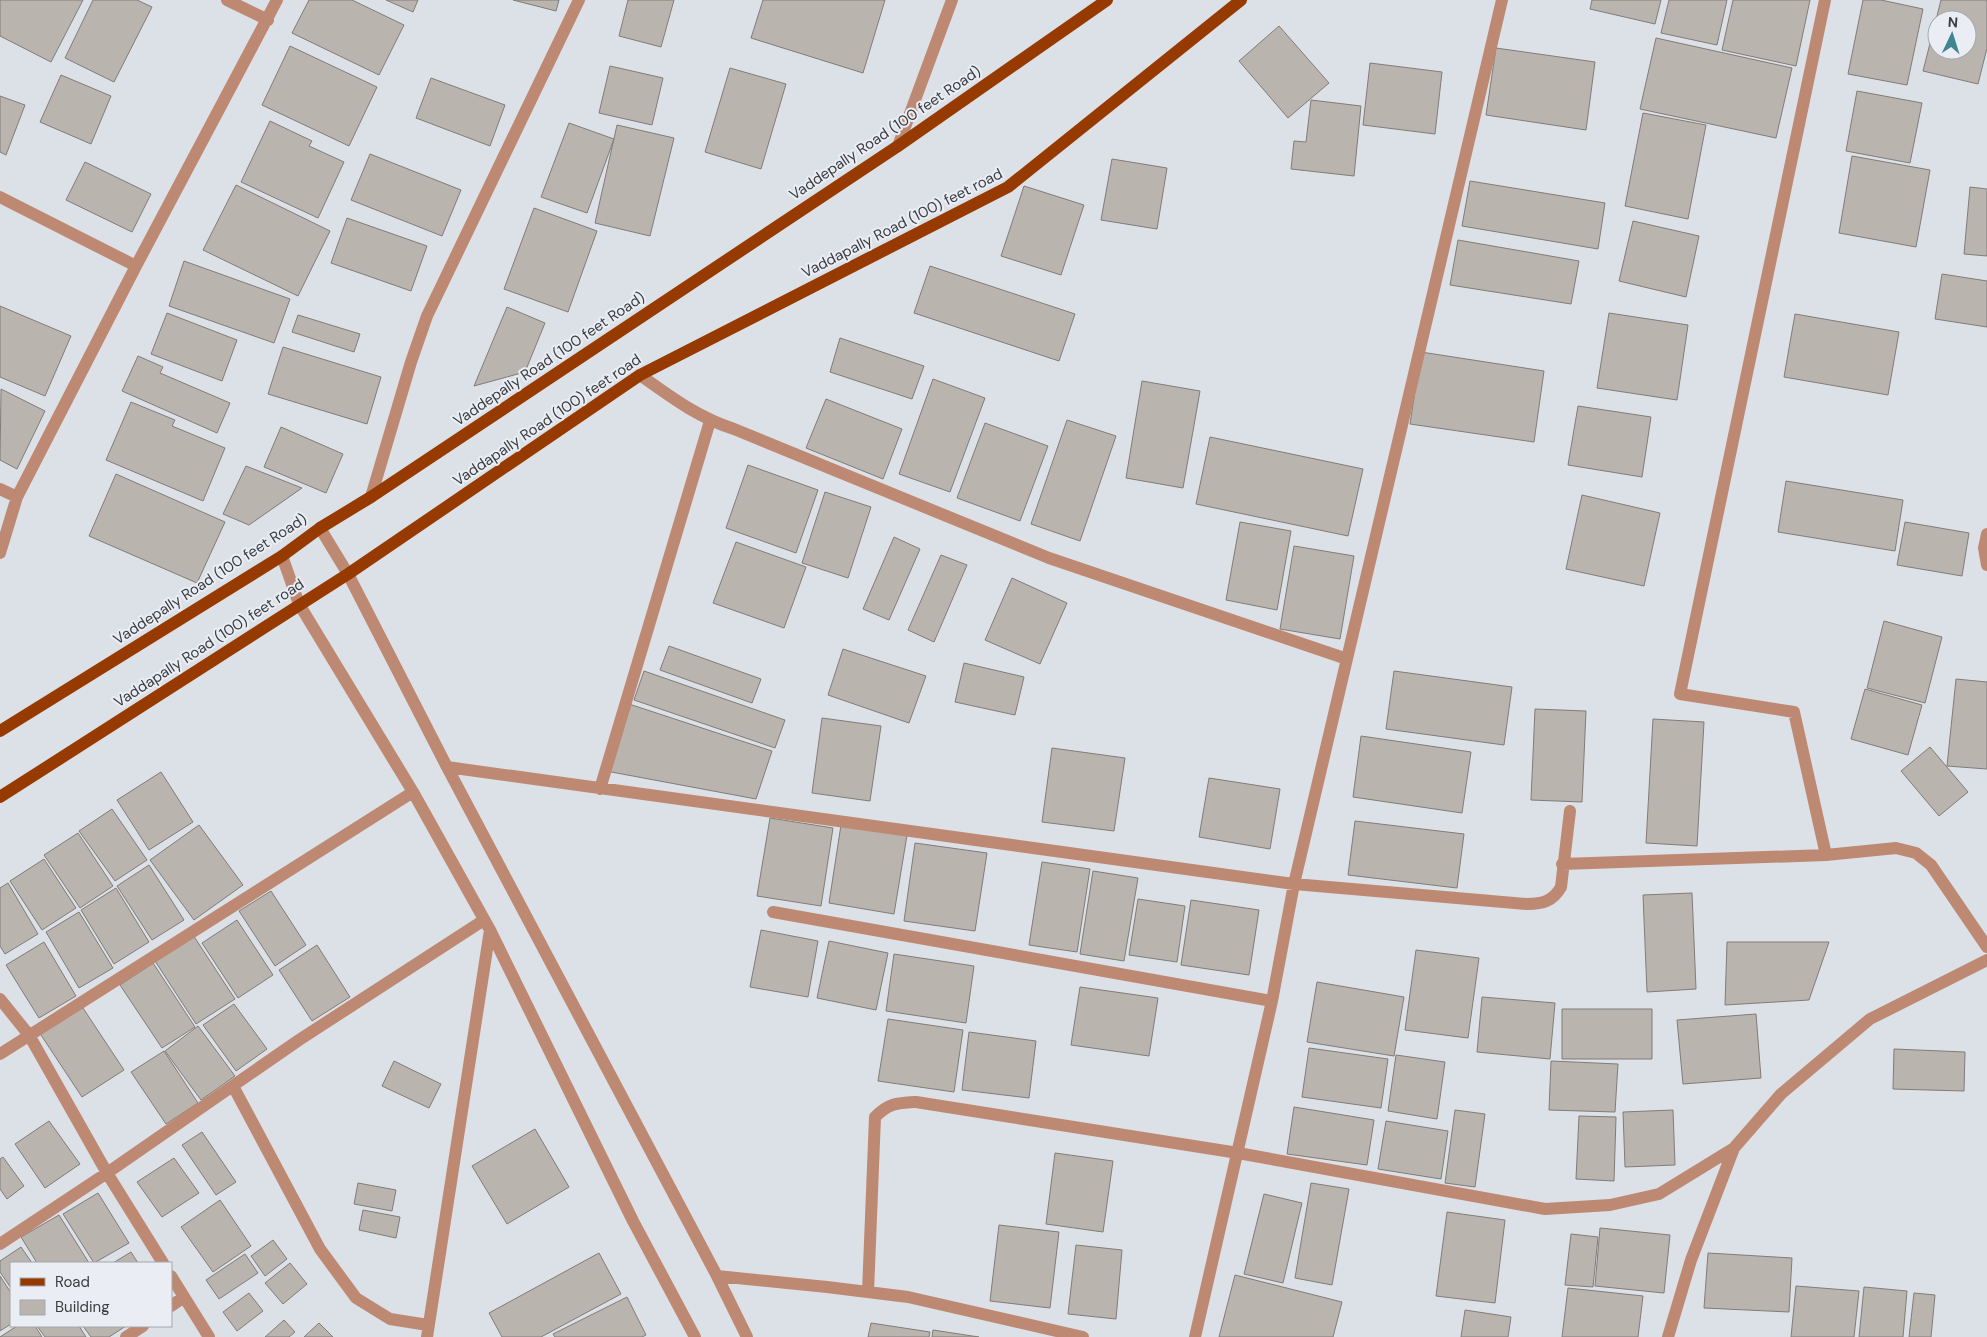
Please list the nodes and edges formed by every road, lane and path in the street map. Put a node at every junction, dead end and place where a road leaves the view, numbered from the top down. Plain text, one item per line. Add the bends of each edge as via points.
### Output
1 (227, 0) edge
2 (277, 0) edge
3 (579, 0) edge
4 (952, 0) edge
5 (1107, 0) edge
6 (1241, 0) edge
7 (1502, 0) edge
8 (1825, 0) edge
9 (268, 20) junction
10 (898, 146) junction
11 (0, 196) edge
12 (136, 266) junction
13 (640, 375) junction
14 (710, 421) junction
15 (0, 489) edge
16 (17, 497) junction
17 (371, 497) junction
18 (320, 528) junction
19 (1987, 534) edge
20 (0, 553) edge
21 (282, 556) junction
22 (1987, 565) edge
23 (348, 574) junction
24 (299, 604) junction
25 (1347, 659) junction
26 (0, 732) edge
27 (448, 767) junction
28 (600, 788) junction
29 (412, 792) junction
30 (0, 797) edge
31 (1570, 811) dead end
32 (1826, 855) junction
33 (1562, 864) junction
34 (1294, 884) junction
35 (773, 912) dead end
36 (487, 925) junction
37 (1987, 947) edge
38 (1987, 960) edge
39 (0, 999) edge
40 (1272, 1001) junction
41 (29, 1035) junction
42 (0, 1054) edge
43 (233, 1086) junction
44 (1734, 1148) junction
45 (1238, 1153) junction
46 (107, 1172) junction
47 (0, 1244) edge
48 (163, 1262) edge
49 (717, 1276) junction
50 (172, 1278) edge
51 (868, 1292) junction
52 (184, 1297) junction
53 (172, 1305) edge
54 (141, 1327) edge
55 (428, 1331) edge
56 (126, 1337) edge
57 (209, 1337) edge
58 (694, 1337) edge
59 (746, 1337) edge
60 (1083, 1337) edge
61 (1195, 1337) edge
62 (1668, 1337) edge

1 - 9 street
2 - 9 street
3 - 17 street via 427,316
4 - 10 street
5 - 10 main road, Vaddepally Road (100 feet Road)
6 - 13 main road, Vaddapally Road (100) feet road via 1008,188
7 - 25 street
8 - 32 street via 1680,694 1794,712
9 - 12 street
10 - 17 main road, Vaddepally Road (100 feet Road)
11 - 12 street
12 - 16 street
13 - 14 street
13 - 23 main road, Vaddapally Road (100) feet road
14 - 25 street via 1049,558
14 - 28 street
15 - 16 street
16 - 20 street
17 - 18 main road, Vaddepally Road (100 feet Road)
18 - 21 main road, Vaddepally Road (100 feet Road)
18 - 23 street
19 - 22 street via 1984,548
21 - 24 street
21 - 26 main road, Vaddepally Road (100 feet Road)
23 - 24 main road, Vaddapally Road (100) feet road
23 - 27 street
24 - 29 street
24 - 30 main road, Vaddapally Road (100) feet road
25 - 34 street
27 - 28 street
27 - 49 street
28 - 34 street
29 - 36 street
29 - 41 street
31 - 33 street
32 - 33 street
32 - 37 street via 1896,848 1916,854 1931,865
33 - 34 street via 1561,887 1555,897 1541,904
34 - 40 street
35 - 40 street
36 - 43 street via 299,1040
36 - 55 street
36 - 58 street
38 - 44 street via 1870,1019 1781,1094
39 - 41 street
40 - 45 street
41 - 42 street
41 - 46 street
43 - 46 street
43 - 55 street via 320,1249 356,1298 390,1319
44 - 45 street via 1659,1194 1610,1205 1545,1210
44 - 62 street via 1691,1260
45 - 51 street via 916,1102 894,1103 875,1116
45 - 61 street
46 - 47 street
46 - 48 street
49 - 51 street
49 - 59 street
50 - 52 street
51 - 60 street via 908,1297
52 - 53 street
52 - 57 street
54 - 56 street

